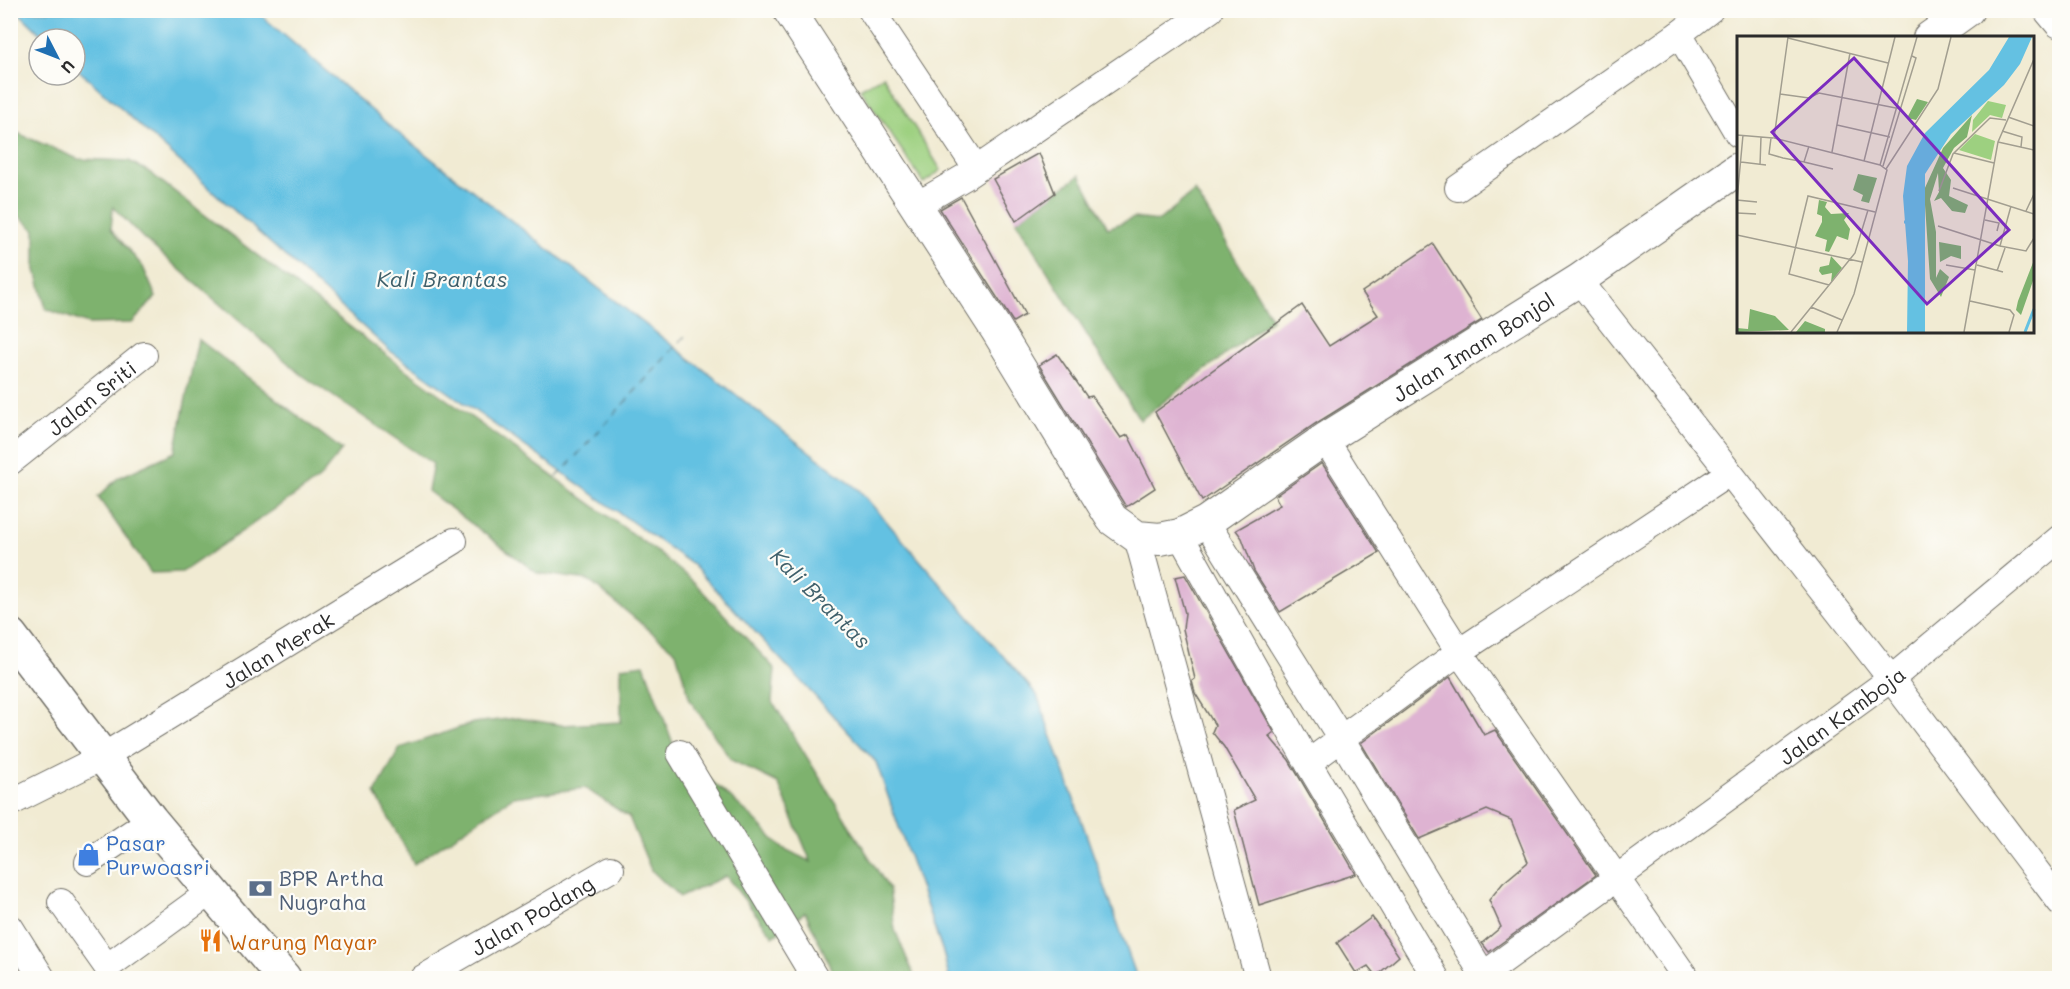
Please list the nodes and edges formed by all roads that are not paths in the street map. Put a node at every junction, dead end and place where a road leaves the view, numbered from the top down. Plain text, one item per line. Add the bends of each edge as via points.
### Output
1 (789, 10) edge
2 (871, 10) edge
3 (1210, 10) edge
4 (1710, 10) edge
5 (1968, 10) edge
6 (2050, 10) edge
7 (2060, 22) edge
8 (1679, 34) junction
9 (1932, 36) edge
10 (1737, 132) edge
11 (1737, 170) edge
12 (963, 177) junction
13 (1458, 188) dead end
14 (917, 205) junction
15 (1579, 280) junction
16 (144, 355) dead end
17 (1325, 439) junction
18 (10, 462) edge
19 (1729, 472) junction
20 (1192, 529) junction
21 (1137, 537) junction
22 (2060, 538) edge
23 (453, 542) dead end
24 (10, 635) edge
25 (1459, 652) junction
26 (1891, 679) junction
27 (1326, 751) junction
28 (680, 753) dead end
29 (102, 757) junction
30 (10, 803) edge
31 (151, 820) junction
32 (88, 862) dead end
33 (610, 869) dead end
34 (1617, 880) junction
35 (210, 892) junction
36 (61, 902) dead end
37 (2060, 902) edge
38 (10, 927) edge
39 (109, 973) edge
40 (1482, 977) edge
41 (42, 978) edge
42 (284, 978) edge
43 (423, 978) edge
44 (815, 978) edge
45 (1258, 978) edge
46 (1436, 978) edge
47 (1686, 978) edge

1 - 14 main road
2 - 12 street
3 - 12 street
4 - 8 street
5 - 9 main road
6 - 7 main road
8 - 10 street
8 - 13 street
11 - 15 main road, Jalan Imam Bonjol
12 - 14 street
14 - 21 main road via 1112,519
15 - 17 main road, Jalan Imam Bonjol
15 - 19 street
16 - 18 street, Jalan Sriti
17 - 20 main road, Jalan Imam Bonjol
17 - 25 street
19 - 25 street
19 - 26 street
20 - 21 main road via 1160,539
20 - 27 street
20 - 27 street
21 - 45 street
22 - 26 street, Jalan Kamboja
23 - 29 street, Jalan Merak
24 - 29 highway
25 - 27 street
25 - 34 street
26 - 34 street, Jalan Kamboja
26 - 37 street
27 - 40 street
27 - 46 street
28 - 44 street
29 - 30 street, Jalan Merak
29 - 31 highway
31 - 32 street
31 - 35 highway
33 - 43 street, Jalan Podang
34 - 40 street, Jalan Kamboja
34 - 47 street
35 - 39 street
35 - 42 highway
36 - 39 street
38 - 41 street

